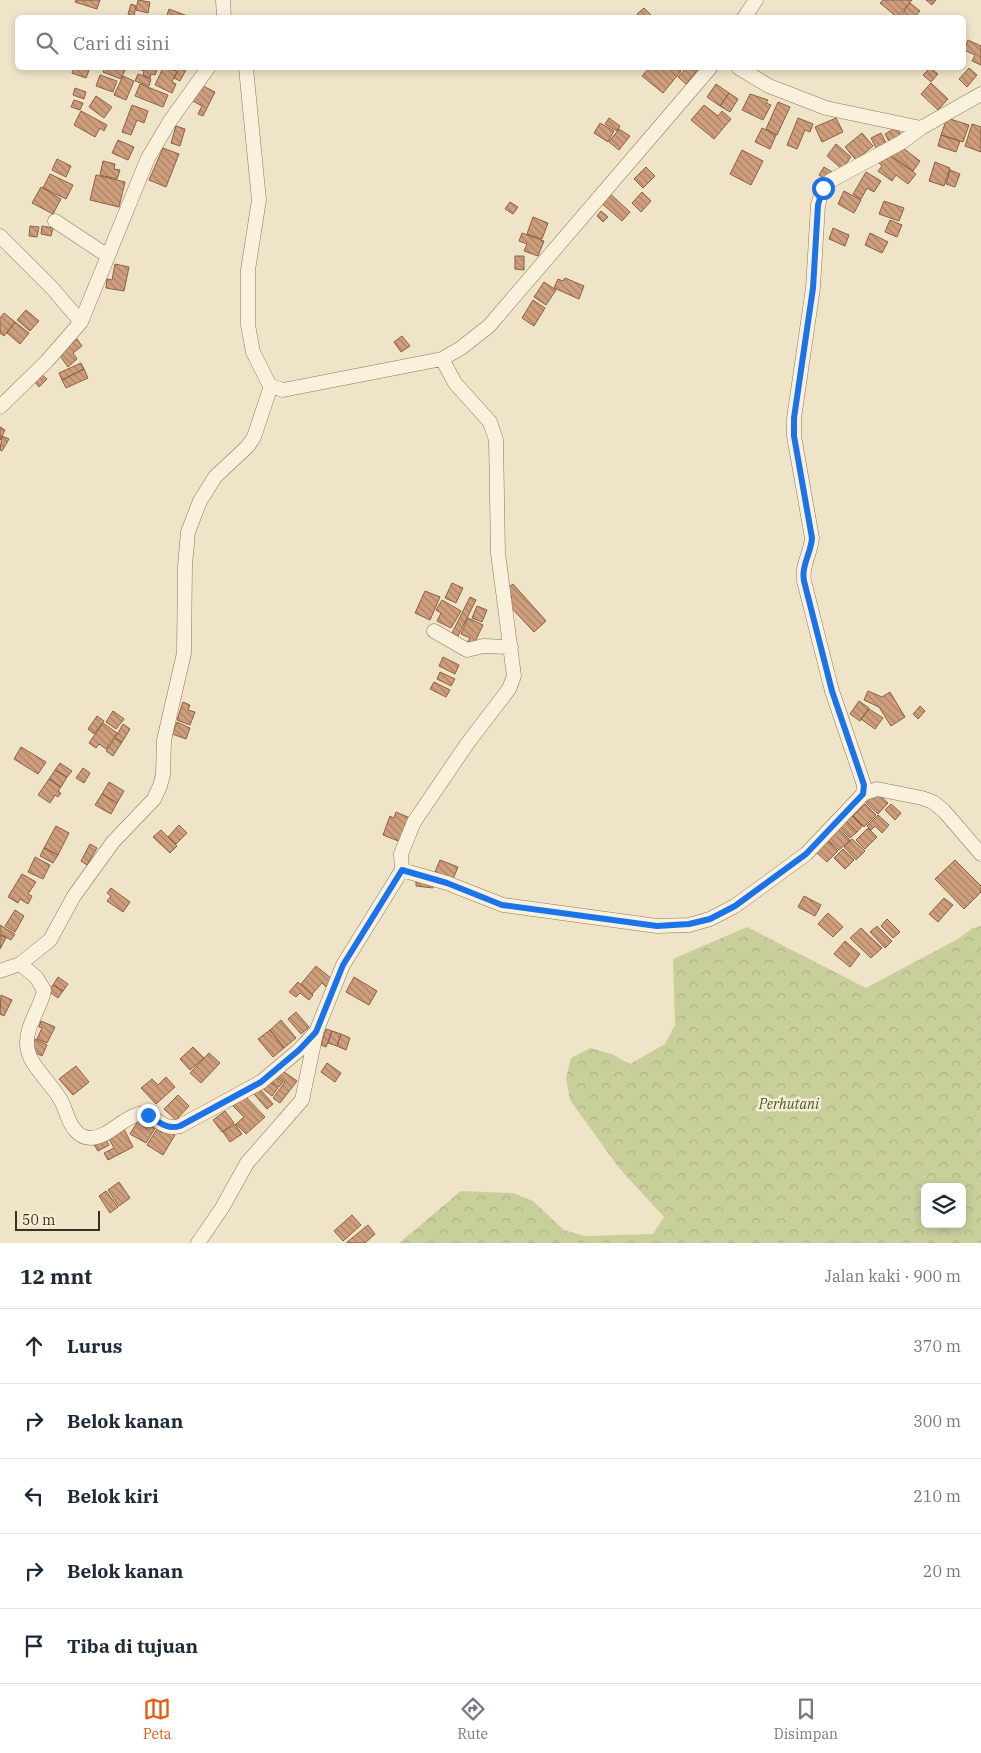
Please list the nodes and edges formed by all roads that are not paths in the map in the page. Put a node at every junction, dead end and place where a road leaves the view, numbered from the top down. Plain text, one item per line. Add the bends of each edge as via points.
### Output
1 (756, 0) edge
2 (746, 15) edge
3 (207, 70) edge
4 (246, 70) edge
5 (708, 70) edge
6 (742, 70) edge
7 (981, 94) edge
8 (921, 128) junction
9 (54, 221) dead end
10 (0, 236) edge
11 (108, 256) junction
12 (80, 322) junction
13 (442, 359) junction
14 (272, 386) junction
15 (0, 407) edge
16 (434, 631) dead end
17 (511, 647) junction
18 (863, 794) junction
19 (981, 854) edge
20 (402, 870) junction
21 (20, 964) junction
22 (0, 972) edge
23 (316, 1032) junction
24 (198, 1243) edge

1 - 2 street
3 - 11 street via 148,158
4 - 14 street via 259,200 248,270 248,325 254,352
5 - 13 street via 488,326
6 - 8 street via 769,86 826,108
7 - 8 street
8 - 18 street via 823,188 818,205 813,288 794,418 794,436 812,538 804,581 832,691 864,785
9 - 11 street
10 - 12 street via 52,288
11 - 12 street
12 - 15 street via 47,361
13 - 14 street via 290,390
13 - 17 street via 456,383 490,422 496,440 498,553
14 - 21 street via 254,437 215,477 200,501 188,532 184,653 164,740 160,786 154,799 113,842 74,896 50,940
16 - 17 street via 467,650 483,646
17 - 20 street via 514,676 509,690 467,744 414,822 402,854
18 - 19 street via 878,790 933,802
18 - 20 street via 806,854 735,906 710,919 689,924 657,926 502,905 447,883
20 - 23 street via 343,965
21 - 22 street
21 - 23 street via 36,977 44,990 27,1040 28,1054 60,1098 73,1128 89,1138 97,1137 138,1114 148,1115 172,1129 180,1126 261,1082
23 - 24 street via 302,1100 247,1163

